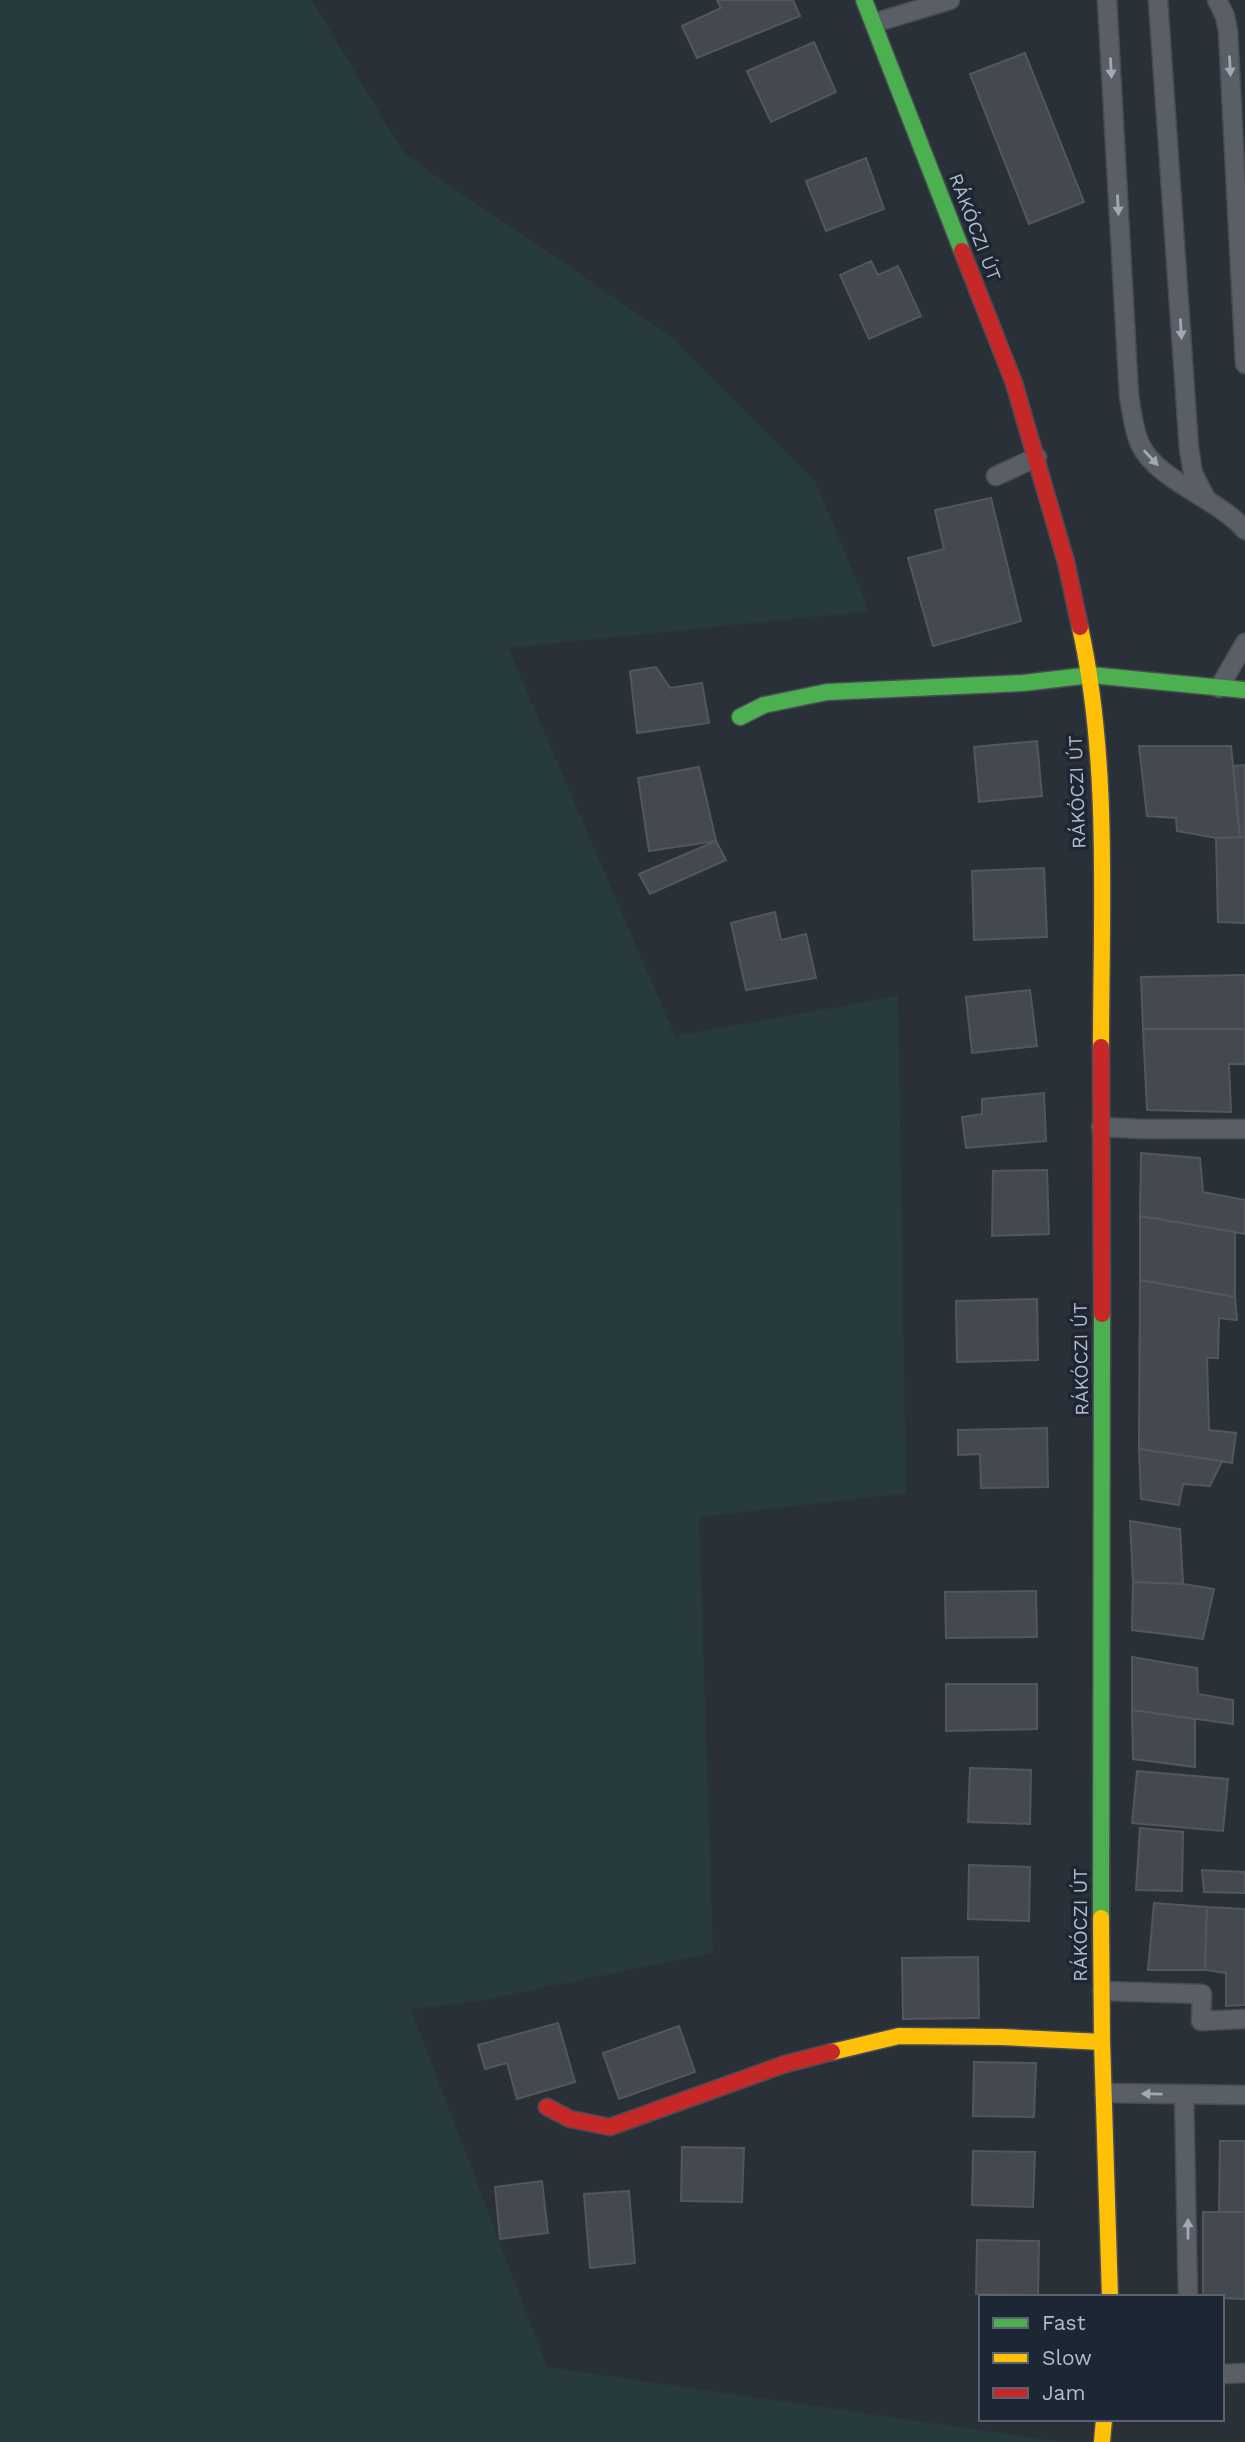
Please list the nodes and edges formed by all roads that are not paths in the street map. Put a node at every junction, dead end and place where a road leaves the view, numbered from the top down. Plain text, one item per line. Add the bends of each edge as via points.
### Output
1 (864, 0) edge
2 (950, 0) edge
3 (1107, 0) edge
4 (1158, 0) edge
5 (1217, 0) edge
6 (873, 23) junction
7 (1245, 364) edge
8 (1037, 457) junction
9 (996, 476) dead end
10 (1207, 500) junction
11 (1245, 530) edge
12 (1245, 643) edge
13 (1091, 675) junction
14 (1219, 688) junction
15 (1245, 690) edge
16 (740, 717) dead end
17 (1101, 1127) junction
18 (1245, 1129) edge
19 (1102, 1991) junction
20 (1245, 2019) edge
21 (1102, 2042) junction
22 (1104, 2093) junction
23 (1184, 2094) junction
24 (1245, 2095) edge
25 (547, 2107) dead end
26 (1110, 2295) edge
27 (1188, 2295) edge
28 (1245, 2373) edge
29 (1224, 2374) edge
30 (1104, 2421) edge
31 (1102, 2442) edge

1 - 6 main road, RÁKÓCZI ÚT
2 - 6 lane
3 -> 10 lane via 1134,426 1150,460
4 -> 10 lane via 1189,449
5 -> 7 lane via 1228,31
6 - 8 main road, RÁKÓCZI ÚT via 1014,383
8 - 9 lane
8 - 13 main road, RÁKÓCZI ÚT
10 - 11 lane
12 - 14 lane
13 - 14 main road
13 - 16 main road via 1023,683 827,692 764,705
13 - 17 main road, RÁKÓCZI ÚT via 1100,772
14 - 15 main road
17 - 18 lane
17 - 19 main road, RÁKÓCZI ÚT
19 - 20 lane via 1202,1994 1201,2021
19 - 21 main road, RÁKÓCZI ÚT
21 - 22 main road, RÁKÓCZI ÚT
21 - 25 main road via 899,2036 785,2064 610,2127 570,2119
23 -> 22 lane
22 - 26 main road, RÁKÓCZI ÚT
23 - 24 lane
27 -> 23 lane
28 - 29 lane
30 - 31 main road

